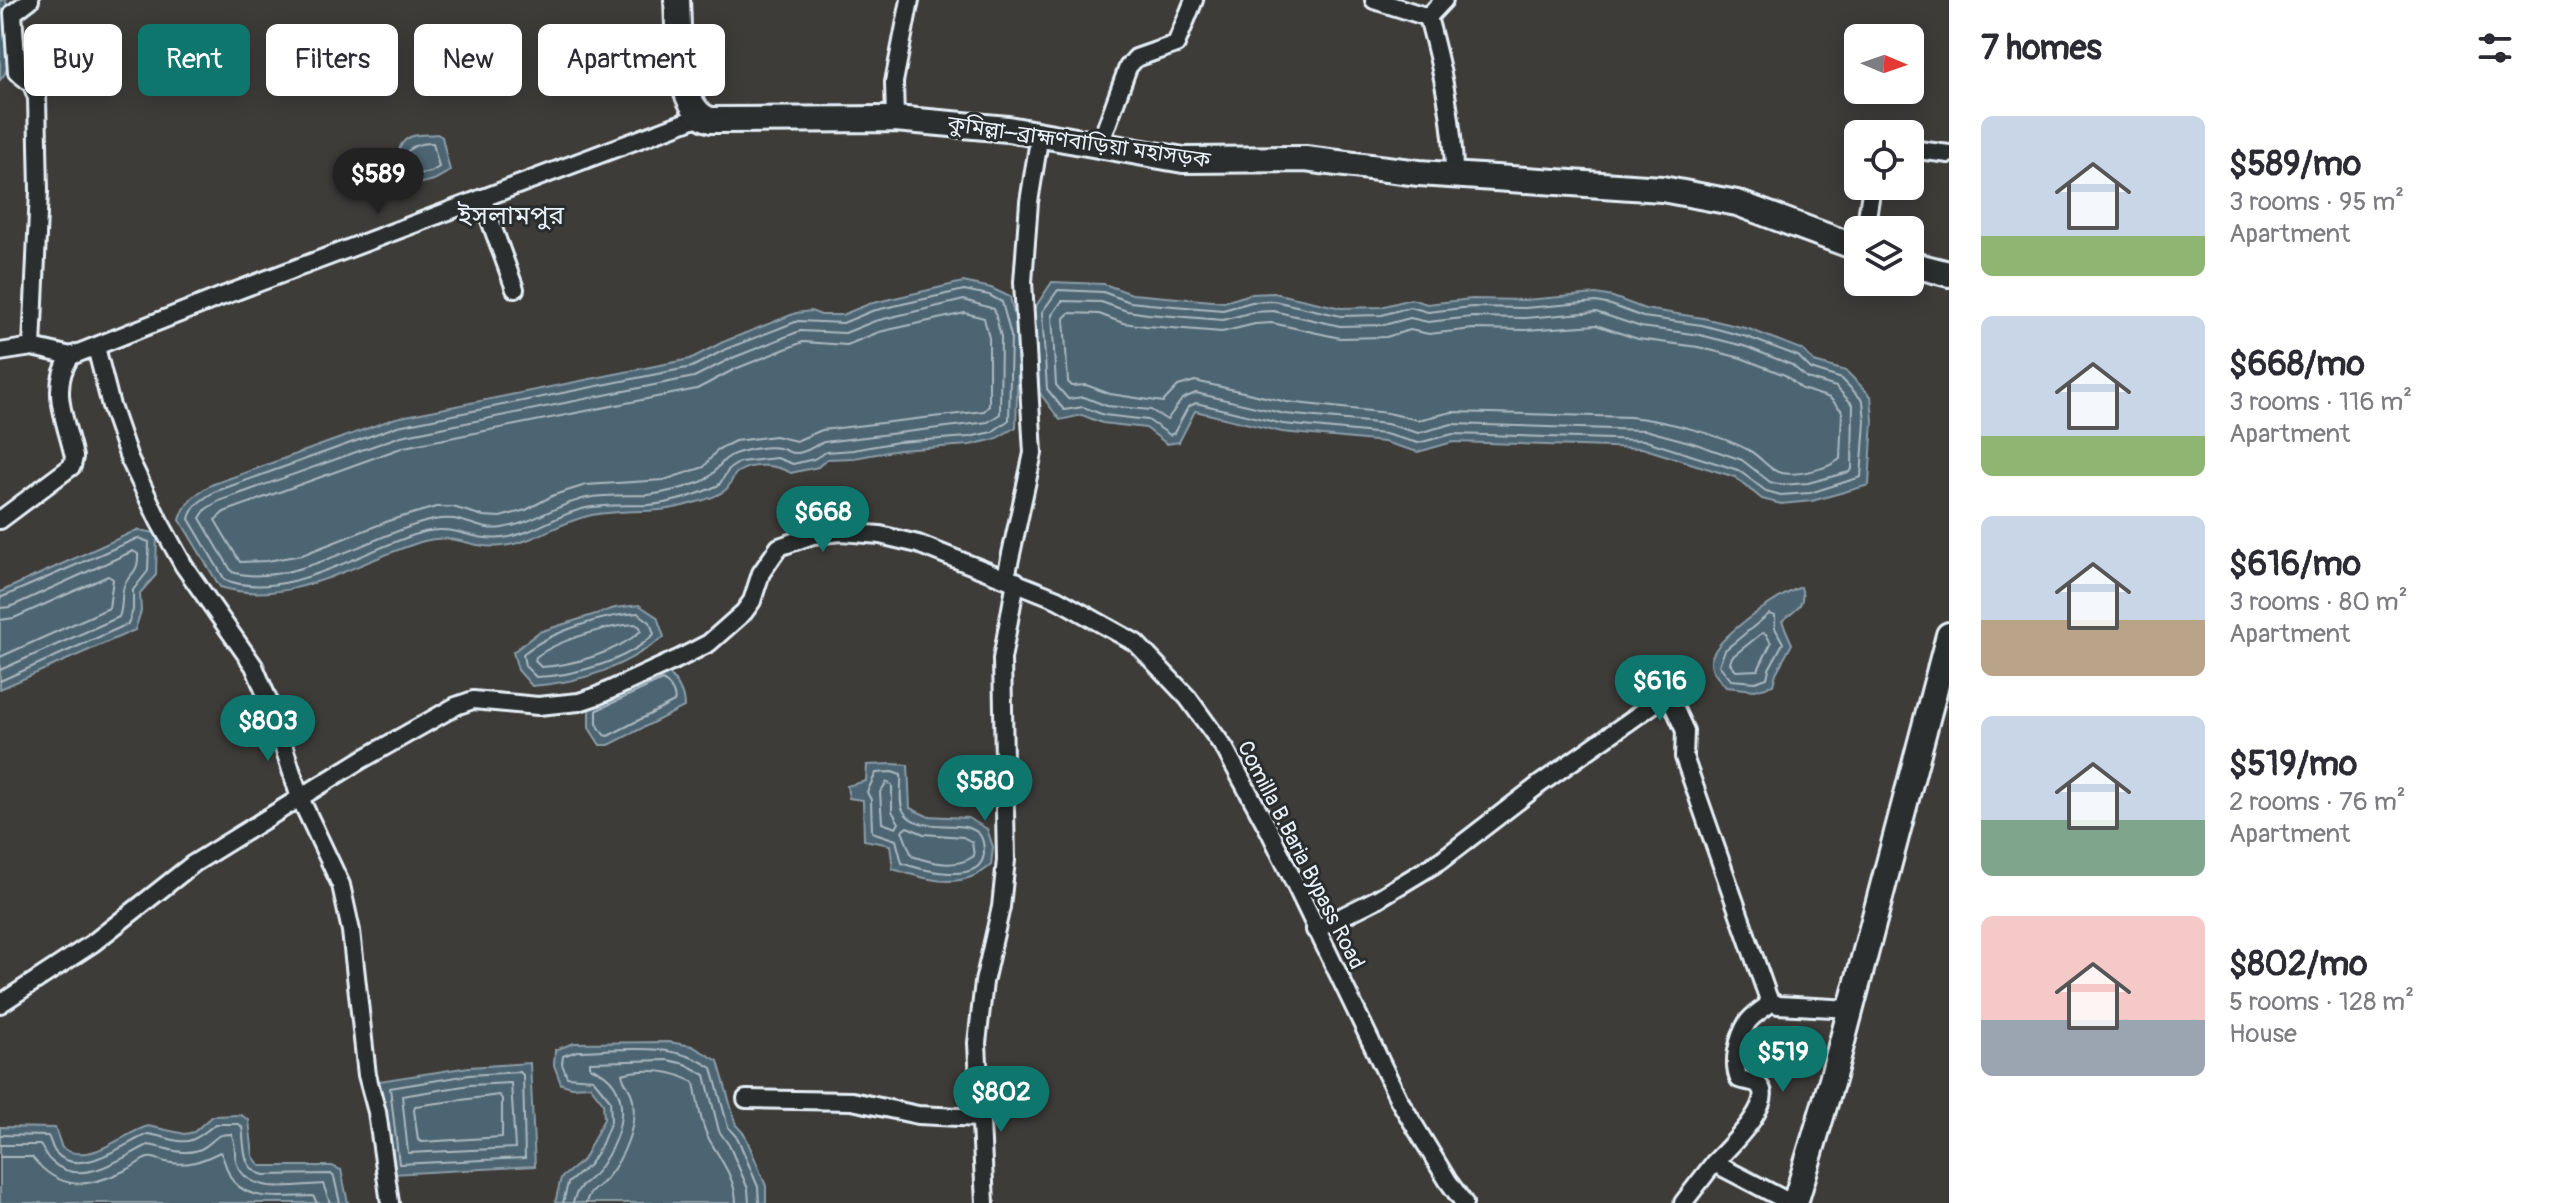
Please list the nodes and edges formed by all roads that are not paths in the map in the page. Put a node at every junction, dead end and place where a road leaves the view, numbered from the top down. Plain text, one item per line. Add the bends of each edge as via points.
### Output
1 (30, 0) edge
2 (677, 0) edge
3 (910, 0) edge
4 (1194, 0) edge
5 (1374, 0) edge
6 (1444, 0) edge
7 (1428, 17) junction
8 (701, 116) junction
9 (895, 119) junction
10 (1040, 134) junction
11 (1099, 147) junction
12 (1924, 151) edge
13 (1949, 154) edge
14 (1454, 176) junction
15 (482, 198) junction
16 (1844, 243) edge
17 (1924, 268) edge
18 (1949, 274) edge
19 (515, 289) dead end
20 (32, 347) junction
21 (96, 347) junction
22 (0, 352) edge
23 (71, 356) junction
24 (0, 520) edge
25 (1011, 579) junction
26 (1949, 635) edge
27 (300, 798) junction
28 (1315, 930) junction
29 (1771, 1003) junction
30 (0, 1004) edge
31 (1851, 1009) junction
32 (746, 1099) dead end
33 (980, 1118) junction
34 (1714, 1163) junction
35 (390, 1203) edge
36 (985, 1203) edge
37 (1464, 1203) edge
38 (1683, 1203) edge
39 (1793, 1203) edge

1 - 20 street via 13,13 17,72 32,84 37,98
2 - 8 highway via 682,69 691,104
3 - 9 street via 894,82
4 - 11 street via 1176,44 1136,58 1128,67
5 - 7 street
6 - 7 street
7 - 14 street via 1444,85
8 - 9 highway, কুমিল্লা–ব্রাহ্মণবাড়িয়া মহাসড়ক via 726,122
8 - 15 street
9 - 10 highway, কুমিল্লা–ব্রাহ্মণবাড়িয়া মহাসড়ক
10 - 11 highway, কুমিল্লা–ব্রাহ্মণবাড়িয়া মহাসড়ক
10 - 25 street via 1023,282 1033,453
11 - 14 highway, কুমিল্লা–ব্রাহ্মণবাড়িয়া মহাসড়ক via 1183,160 1305,159
12 - 13 street
14 - 16 highway, কুমিল্লা–ব্রাহ্মণবাড়িয়া মহাসড়ক via 1662,189 1737,203
15 - 19 street
15 - 21 street
17 - 18 highway
20 - 22 street
20 - 23 street
21 - 23 street
21 - 27 street via 129,458 184,566 254,666
23 - 24 street via 63,367 60,395 72,466
25 - 27 street, Comilla B.Baria Bypass Road via 880,535 841,532 798,539 779,547 744,612 709,643 579,702 538,706 465,701
25 - 28 street, Comilla B.Baria Bypass Road via 1136,643 1188,698 1237,770
25 - 33 street via 1002,659 1006,860 977,1043
26 - 31 highway
27 - 30 street, Comilla B.Baria Bypass Road via 193,864 93,943
27 - 35 street via 341,885
28 - 29 street via 1440,861 1668,694 1685,731 1684,757
28 - 37 street, Comilla B.Baria Bypass Road via 1399,1100
29 - 31 street
29 - 34 street via 1747,1021 1735,1063 1739,1079 1756,1083 1763,1099 1752,1120
31 - 39 highway
32 - 33 street via 852,1101 918,1115
33 - 36 street
34 - 38 street
34 - 39 street

